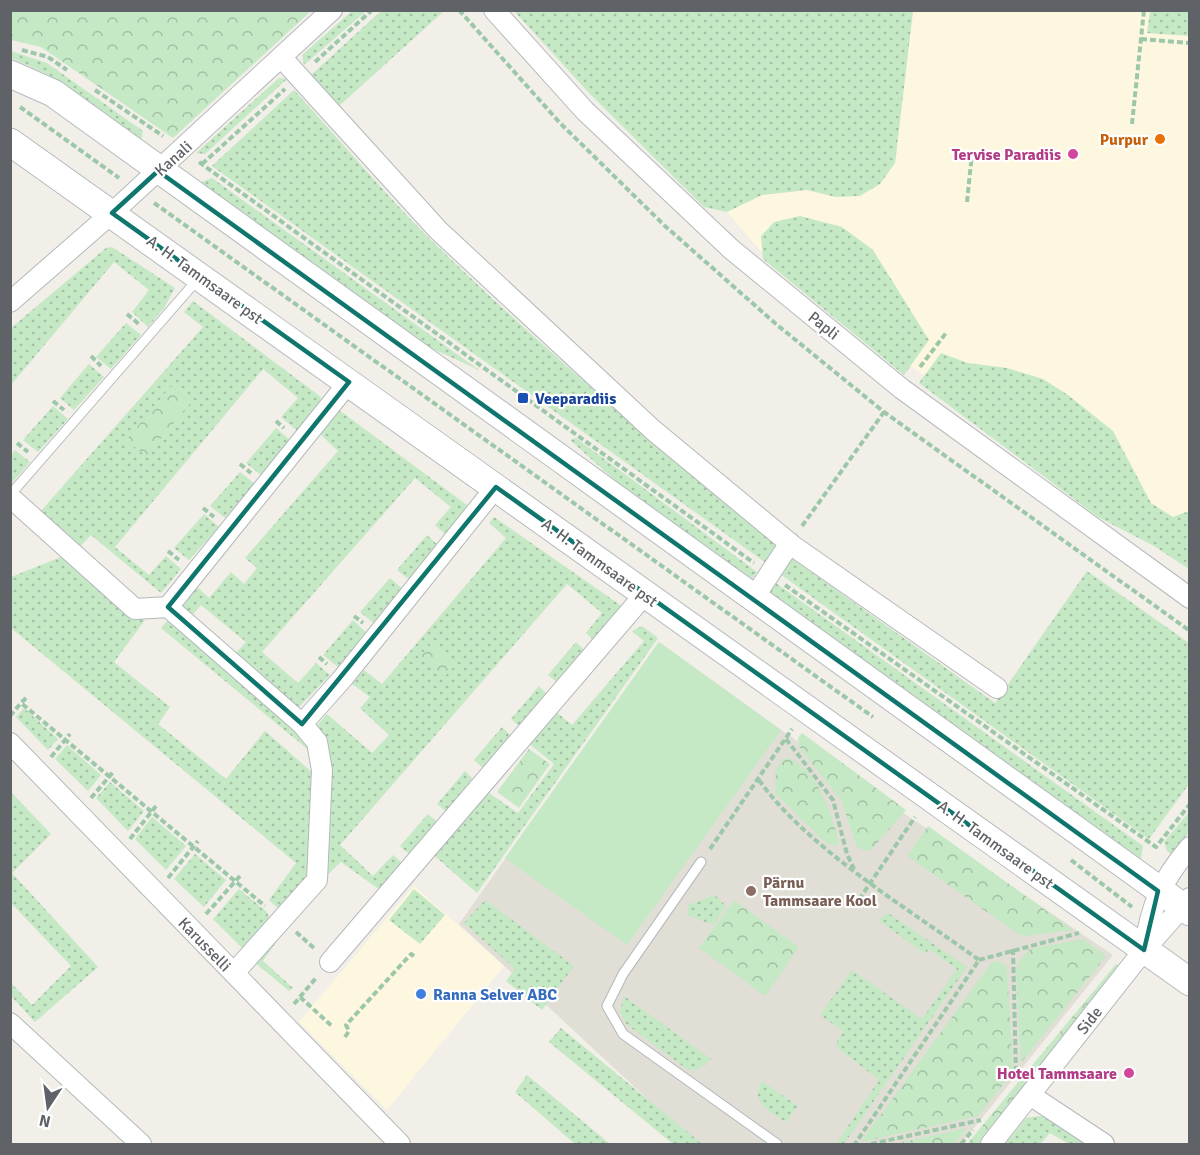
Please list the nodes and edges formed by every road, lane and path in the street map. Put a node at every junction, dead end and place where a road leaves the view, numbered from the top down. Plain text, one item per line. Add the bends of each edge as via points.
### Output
1 (332, 10) edge
2 (494, 10) edge
3 (1144, 10) edge
4 (1141, 39) junction
5 (1190, 43) edge
6 (281, 57) junction
7 (10, 74) edge
8 (10, 100) edge
9 (1132, 124) dead end
10 (10, 142) edge
11 (972, 153) dead end
12 (202, 164) dead end
13 (158, 171) junction
14 (136, 191) junction
15 (967, 202) dead end
16 (112, 213) junction
17 (201, 276) junction
18 (10, 302) edge
19 (946, 333) dead end
20 (920, 367) dead end
21 (349, 382) junction
22 (884, 412) dead end
23 (496, 487) junction
24 (10, 496) edge
25 (790, 543) junction
26 (768, 573) junction
27 (645, 594) junction
28 (1190, 598) edge
29 (753, 599) junction
30 (168, 607) junction
31 (997, 688) dead end
32 (26, 698) dead end
33 (21, 703) junction
34 (806, 709) junction
35 (10, 716) edge
36 (877, 720) dead end
37 (302, 724) junction
38 (70, 734) dead end
39 (786, 739) junction
40 (65, 740) junction
41 (10, 743) edge
42 (50, 758) dead end
43 (114, 771) dead end
44 (109, 776) junction
45 (759, 780) junction
46 (930, 797) junction
47 (89, 801) dead end
48 (1190, 804) edge
49 (156, 806) dead end
50 (152, 812) junction
51 (198, 841) dead end
52 (128, 842) dead end
53 (193, 846) junction
54 (1190, 847) edge
55 (1067, 857) dead end
56 (701, 862) joint
57 (854, 869) junction
58 (240, 876) dead end
59 (166, 881) dead end
60 (235, 881) junction
61 (871, 882) junction
62 (1158, 891) junction
63 (1187, 905) edge
64 (854, 907) dead end
65 (202, 920) dead end
66 (281, 920) junction
67 (1148, 921) junction
68 (1088, 937) dead end
69 (1013, 949) junction
70 (1144, 950) junction
71 (414, 956) dead end
72 (979, 960) junction
73 (330, 962) junction
74 (234, 973) junction
75 (1190, 982) edge
76 (300, 997) junction
77 (280, 1021) junction
78 (10, 1023) edge
79 (333, 1027) dead end
80 (345, 1037) dead end
81 (1016, 1076) dead end
82 (1030, 1095) junction
83 (981, 1120) dead end
84 (141, 1144) edge
85 (400, 1144) edge
86 (777, 1144) edge
87 (855, 1144) edge
88 (871, 1144) edge
89 (991, 1144) edge
90 (1104, 1144) edge

1 - 6 street, Kanali
2 - 28 street, Papli via 585,111 730,249 902,389
3 - 4 path
4 - 5 path
4 - 9 path
6 - 13 street, Kanali
6 - 25 street via 438,230 653,430
7 - 13 street via 53,93
8 - 14 path
10 - 16 street, A. H. Tammsaare pst
11 - 15 path
12 - 26 path
13 - 14 street, Kanali
13 - 29 street
14 - 16 street, Kanali
14 - 36 path
16 - 17 street, A. H. Tammsaare pst
16 - 18 street, Kanali
17 - 21 street, A. H. Tammsaare pst
17 - 24 lane
19 - 20 path
21 - 23 street, A. H. Tammsaare pst
21 - 30 street
22 - 25 path
23 - 27 street, A. H. Tammsaare pst
23 - 37 street
24 - 30 street via 135,609
25 - 26 street
25 - 31 street
26 - 29 street
26 - 48 path via 1156,848
27 - 34 street, A. H. Tammsaare pst
27 - 73 street
29 - 62 street
30 - 37 street
32 - 33 path
33 - 35 path
33 - 40 path
34 - 39 path
34 - 46 street, A. H. Tammsaare pst
37 - 66 street via 317,742 322,770 319,868 316,880
38 - 40 path
39 - 45 path
39 - 57 path via 833,800
40 - 42 path
40 - 44 path
41 - 74 street, Karusselli
43 - 44 path
44 - 47 path
44 - 50 path
45 - 56 path
45 - 57 path via 776,803
46 - 61 path
46 - 70 street, A. H. Tammsaare pst
49 - 50 path
50 - 52 path
50 - 53 path
51 - 53 path
53 - 59 path
53 - 60 path
54 - 62 street
55 - 67 path
56 - 86 lane via 623,974 608,1006 623,1034
57 - 61 path
58 - 60 path
60 - 65 path
60 - 66 path
61 - 64 path
61 - 72 path
62 - 63 street
62 - 67 street
63 - 70 street, Side
66 - 73 path
66 - 74 street
67 - 70 street
68 - 69 path via 1082,932
69 - 72 path
69 - 81 path
70 - 75 street, A. H. Tammsaare pst
70 - 82 street, Side
71 - 80 path via 411,954 346,1025 349,1031
72 - 87 path
73 - 76 path
74 - 77 street, Karusselli
76 - 77 path
76 - 79 path
77 - 85 street, Karusselli
78 - 84 street
82 - 89 street, Side
82 - 90 street
83 - 88 path

